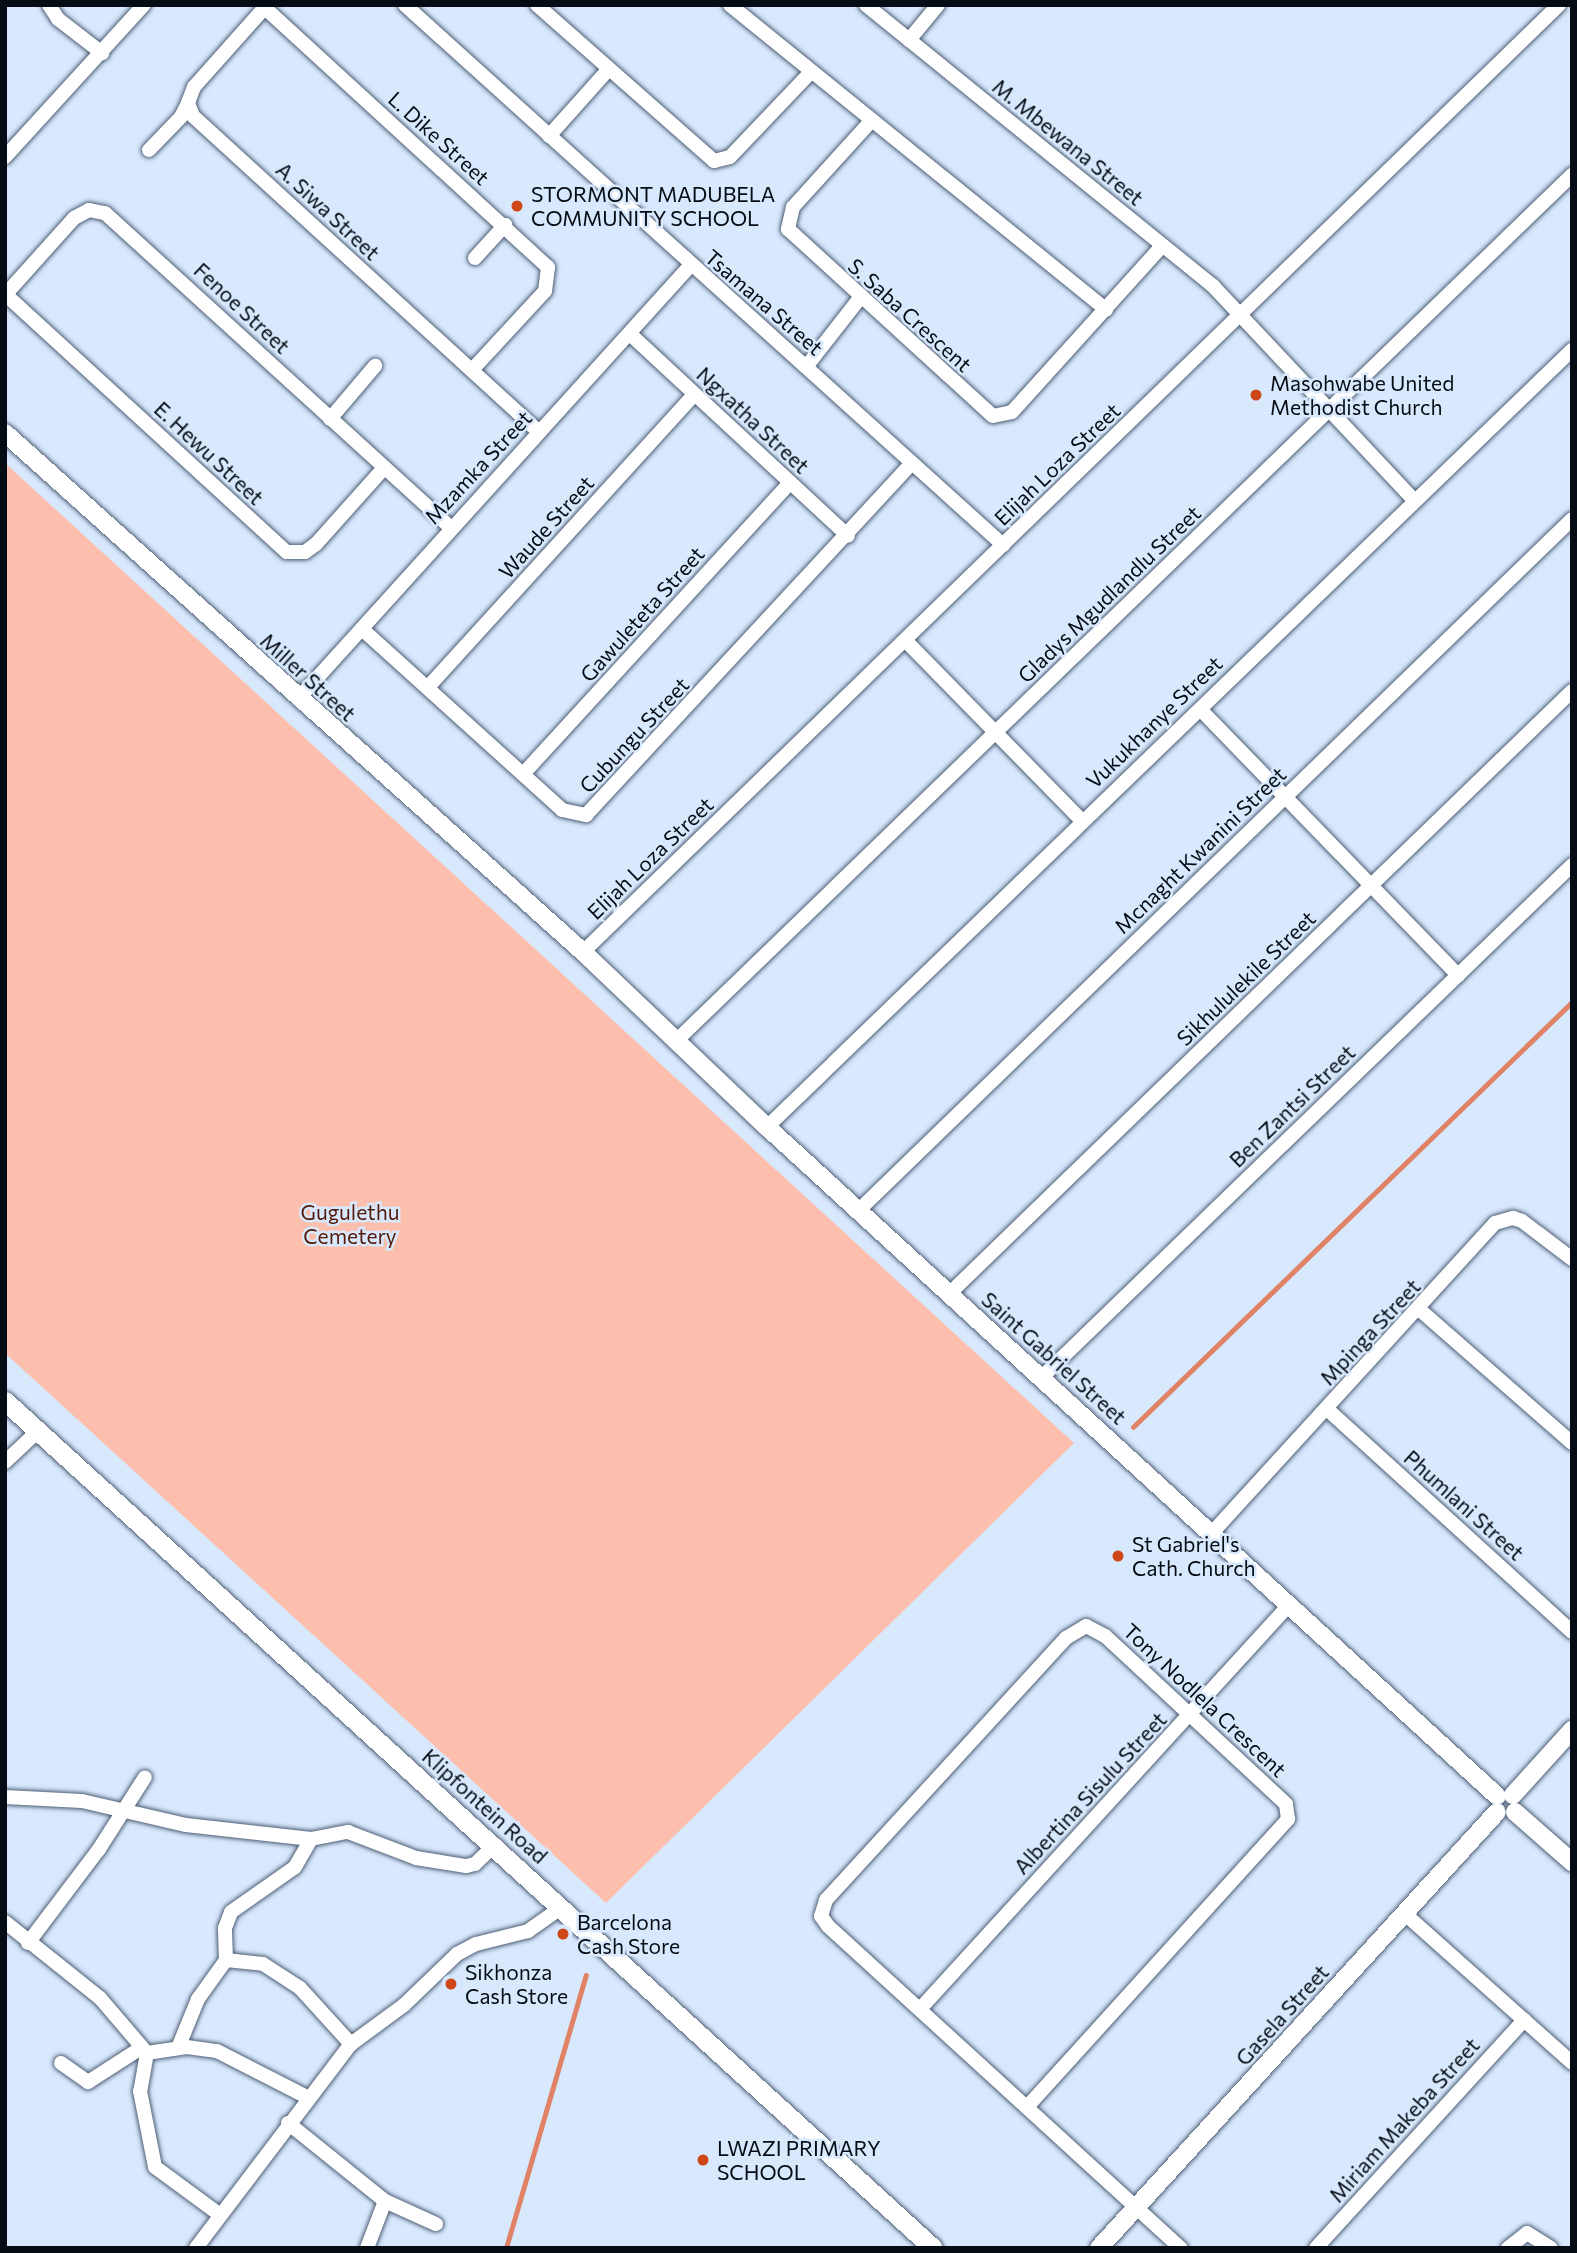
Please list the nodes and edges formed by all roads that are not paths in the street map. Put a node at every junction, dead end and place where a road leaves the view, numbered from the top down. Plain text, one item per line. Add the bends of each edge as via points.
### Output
1 (49, 5) edge
2 (144, 5) edge
3 (405, 5) edge
4 (537, 5) edge
5 (730, 5) edge
6 (866, 5) edge
7 (939, 5) edge
8 (1559, 5) edge
9 (266, 6) edge
10 (909, 40) junction
11 (102, 53) junction
12 (607, 71) junction
13 (811, 72) junction
14 (188, 103) junction
15 (872, 120) junction
16 (549, 136) junction
17 (149, 149) dead end
18 (5, 157) edge
19 (1572, 175) edge
20 (505, 225) junction
21 (1162, 246) junction
22 (475, 258) dead end
23 (690, 266) junction
24 (5, 295) edge
25 (860, 298) junction
26 (1106, 309) junction
27 (1239, 316) junction
28 (630, 334) junction
29 (1572, 350) edge
30 (376, 366) dead end
31 (806, 367) junction
32 (472, 370) junction
33 (694, 395) junction
34 (1328, 411) junction
35 (330, 419) junction
36 (539, 432) junction
37 (5, 433) edge
38 (911, 464) junction
39 (383, 469) junction
40 (790, 484) junction
41 (1414, 500) junction
42 (1572, 519) edge
43 (450, 527) junction
44 (848, 536) junction
45 (1003, 545) junction
46 (362, 629) junction
47 (905, 640) junction
48 (429, 686) junction
49 (1572, 691) edge
50 (298, 699) junction
51 (1200, 709) junction
52 (996, 733) junction
53 (524, 774) junction
54 (1284, 798) junction
55 (1081, 820) junction
56 (1572, 865) edge
57 (1371, 886) junction
58 (583, 951) junction
59 (1458, 975) junction
60 (675, 1042) junction
61 (766, 1127) junction
62 (858, 1211) junction
63 (1572, 1259) edge
64 (949, 1294) junction
65 (1420, 1310) junction
66 (1042, 1377) junction
67 (5, 1401) edge
68 (1327, 1409) junction
69 (38, 1431) junction
70 (1572, 1443) edge
71 (5, 1462) edge
72 (1211, 1534) junction
73 (1290, 1604) junction
74 (1572, 1632) edge
75 (1189, 1716) junction
76 (1572, 1730) edge
77 (145, 1776) dead end
78 (5, 1797) edge
79 (1505, 1804) junction
80 (125, 1809) junction
81 (311, 1839) junction
82 (495, 1845) junction
83 (1572, 1862) edge
84 (562, 1907) junction
85 (1405, 1914) junction
86 (5, 1922) edge
87 (28, 1943) junction
88 (226, 1960) junction
89 (920, 2009) junction
90 (1524, 2020) junction
91 (351, 2045) junction
92 (178, 2048) junction
93 (144, 2050) junction
94 (61, 2063) dead end
95 (1572, 2063) edge
96 (307, 2097) junction
97 (1027, 2107) junction
98 (288, 2123) junction
99 (385, 2201) junction
100 (1136, 2207) junction
101 (219, 2214) junction
102 (436, 2224) dead end
103 (922, 2244) edge
104 (202, 2245) edge
105 (367, 2248) edge
106 (1099, 2248) edge
107 (1181, 2248) edge
108 (1316, 2248) edge
109 (1508, 2248) edge
110 (1552, 2248) edge

1 - 11 street via 58,19
2 - 11 street
3 - 16 street, Tsamana Street
4 - 12 street
5 - 13 street
6 - 10 street, M. Mbewana Street
7 - 10 street
8 - 27 street, Elijah Loza Street
9 - 14 street via 197,82
9 - 20 street, L. Dike Street
10 - 21 street, M. Mbewana Street
11 - 18 street
12 - 13 street via 706,157 717,161 730,158
12 - 16 street
13 - 15 street
14 - 17 street via 181,117
14 - 32 street, A. Siwa Street via 198,122
15 - 25 street, S. Saba Crescent via 793,207 787,224 795,239
15 - 26 street
16 - 23 street, Tsamana Street
19 - 34 street, Gladys Mgudlandlu Street
20 - 22 street
20 - 32 street, L. Dike Street via 545,261 550,278 541,296
21 - 26 street, S. Saba Crescent
21 - 27 street, M. Mbewana Street via 1213,286
23 - 28 street, Mzamka Street
23 - 31 street, Tsamana Street
24 - 35 street, Fenoe Street via 74,218 89,209 100,210
24 - 39 street, E. Hewu Street via 288,552 305,552 316,544
25 - 26 street, S. Saba Crescent via 978,406 999,417 1012,412
25 - 31 street
27 - 34 street, M. Mbewana Street
27 - 45 street, Elijah Loza Street
28 - 33 street, Ngxatha Street
28 - 36 street, Mzamka Street
29 - 41 street, Vukukhanye Street
30 - 35 street
31 - 38 street, Tsamana Street
32 - 36 street, A. Siwa Street
33 - 40 street, Ngxatha Street
33 - 48 street, Waude Street
34 - 41 street, M. Mbewana Street
34 - 52 street, Gladys Mgudlandlu Street
35 - 39 street, Fenoe Street
36 - 43 street, Mzamka Street
37 - 50 street, Miller Street
38 - 44 street, Cubungu Street
38 - 45 street, Tsamana Street
39 - 43 street, Fenoe Street
40 - 44 street, Ngxatha Street
40 - 53 street, Gawuleteta Street
41 - 51 street, Vukukhanye Street
42 - 54 street, Mcnaght Kwanini Street
43 - 46 street, Mzamka Street
44 - 53 street, Cubungu Street via 590,813 567,813
45 - 47 street, Elijah Loza Street
46 - 48 street, Cubungu Street
46 - 50 street, Mzamka Street
47 - 52 street
47 - 58 street, Elijah Loza Street
48 - 53 street, Cubungu Street
49 - 57 street, Sikhululekile Street
50 - 58 street, Miller Street
51 - 54 street
51 - 55 street, Vukukhanye Street
52 - 55 street
52 - 60 street, Gladys Mgudlandlu Street
54 - 57 street
54 - 62 street, Mcnaght Kwanini Street
55 - 61 street, Vukukhanye Street
56 - 59 street, Ben Zantsi Street
57 - 59 street
57 - 64 street, Sikhululekile Street
58 - 60 street, Saint Gabriel Street
59 - 66 street, Ben Zantsi Street
60 - 61 street, Saint Gabriel Street
61 - 62 street, Saint Gabriel Street
62 - 64 street, Saint Gabriel Street
63 - 65 street, Mpinga Street via 1529,1224 1503,1219
64 - 66 street, Saint Gabriel Street
65 - 68 street, Mpinga Street
65 - 70 street
66 - 72 street, Saint Gabriel Street
67 - 69 main road, Klipfontein Road
68 - 72 street, Mpinga Street
68 - 74 street, Phumlani Street
69 - 71 street
69 - 82 main road, Klipfontein Road
72 - 73 street, Saint Gabriel Street
73 - 75 street, Albertina Sisulu Street
73 - 79 street, Saint Gabriel Street
75 - 89 street, Albertina Sisulu Street
75 - 89 street, Tony Nodlela Crescent via 1105,1636 1086,1626 1066,1638 826,1900 821,1916
75 - 97 street, Tony Nodlela Crescent via 1286,1804 1288,1819
76 - 79 street, Gasela Street
77 - 80 street
78 - 80 street via 42,1796
79 - 83 street, Saint Gabriel Street
79 - 85 street, Gasela Street
80 - 81 street via 186,1825
80 - 87 street
81 - 82 street via 348,1832 416,1858 466,1866 475,1864
81 - 88 street via 295,1867 231,1912 225,1928
82 - 84 main road, Klipfontein Road
84 - 91 street via 528,1931 476,1944 457,1954 404,2005
84 - 103 main road, Klipfontein Road
85 - 90 street
85 - 100 street, Gasela Street
86 - 87 street
87 - 93 street via 100,1998
88 - 91 street via 263,1964 300,1989
88 - 92 street via 198,1999
89 - 97 street
90 - 95 street
90 - 108 street, Miriam Makeba Street
91 - 96 street
92 - 93 street
92 - 96 street via 216,2051
93 - 94 street via 88,2082
93 - 101 street via 140,2091 155,2167
96 - 98 street
97 - 100 street
98 - 99 street
98 - 101 street
99 - 102 street
99 - 105 street
100 - 106 street, Gasela Street
100 - 107 street
101 - 104 street
109 - 110 street via 1523,2234 1533,2233

